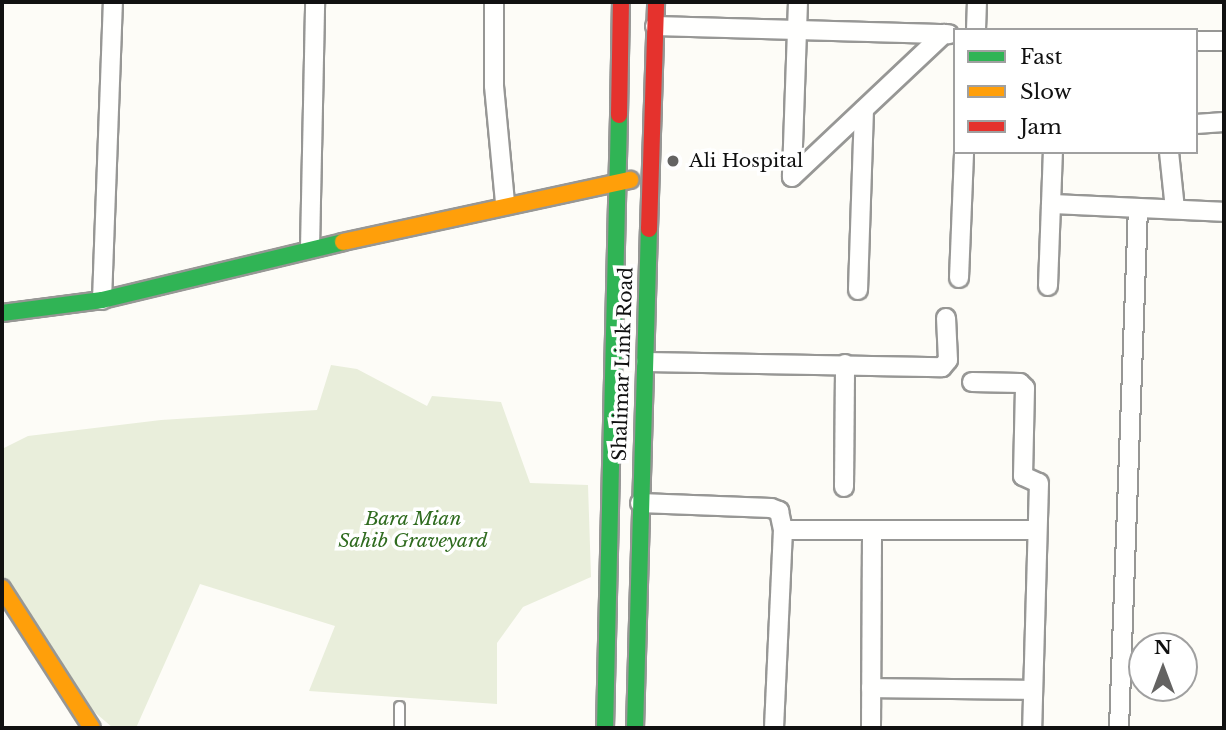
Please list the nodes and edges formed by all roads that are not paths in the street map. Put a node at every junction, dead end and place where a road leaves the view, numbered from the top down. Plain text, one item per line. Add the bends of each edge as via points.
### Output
1 (113, 2) edge
2 (316, 2) edge
3 (494, 2) edge
4 (621, 2) edge
5 (656, 2) edge
6 (797, 2) edge
7 (977, 2) edge
8 (655, 26) junction
9 (976, 28) edge
10 (796, 30) junction
11 (949, 34) edge
12 (1198, 41) edge
13 (1224, 41) edge
14 (864, 110) junction
15 (1224, 122) edge
16 (1198, 124) edge
17 (964, 154) edge
18 (1053, 154) edge
19 (1169, 154) edge
20 (617, 180) junction
21 (649, 181) junction
22 (505, 203) junction
23 (1051, 204) junction
24 (1138, 208) junction
25 (1175, 209) junction
26 (1224, 212) edge
27 (310, 248) junction
28 (959, 278) dead end
29 (1048, 286) dead end
30 (858, 290) dead end
31 (102, 300) junction
32 (2, 313) edge
33 (947, 318) dead end
34 (646, 362) junction
35 (845, 364) junction
36 (972, 382) dead end
37 (845, 487) dead end
38 (640, 503) junction
39 (783, 530) junction
40 (872, 530) junction
41 (1037, 530) junction
42 (2, 588) edge
43 (871, 688) junction
44 (1033, 690) junction
45 (399, 706) dead end
46 (92, 728) edge
47 (399, 728) edge
48 (605, 728) edge
49 (635, 728) edge
50 (774, 728) edge
51 (871, 728) edge
52 (1032, 728) edge
53 (1119, 728) edge

1 - 31 street
2 - 27 street
3 - 22 street via 494,86
4 - 20 main road, Shalimar Link Road
5 - 8 main road, Shalimar Link Road
6 - 10 street
7 - 9 street
8 - 10 street
8 - 21 main road, Shalimar Link Road
10 - 11 street
10 - 14 street via 792,177
11 - 14 street
12 - 13 street
14 - 30 street
15 - 16 street
17 - 28 street
18 - 23 street
19 - 25 street
20 - 21 main road
20 - 22 main road
20 - 48 main road, Shalimar Link Road
21 - 34 main road, Shalimar Link Road
22 - 27 main road
23 - 24 street
23 - 29 street
24 - 25 street
24 - 53 street
25 - 26 street
27 - 31 main road
31 - 32 main road
33 - 35 street via 947,366
34 - 35 street
34 - 38 main road, Shalimar Link Road
35 - 37 street
36 - 41 street via 1024,384 1023,476 1038,480
38 - 39 street via 771,508 779,511
38 - 49 main road, Shalimar Link Road
39 - 40 street
39 - 50 street
40 - 41 street
40 - 43 street
41 - 44 street
42 - 46 main road
43 - 44 street
43 - 51 street
44 - 52 street
45 - 47 lane

